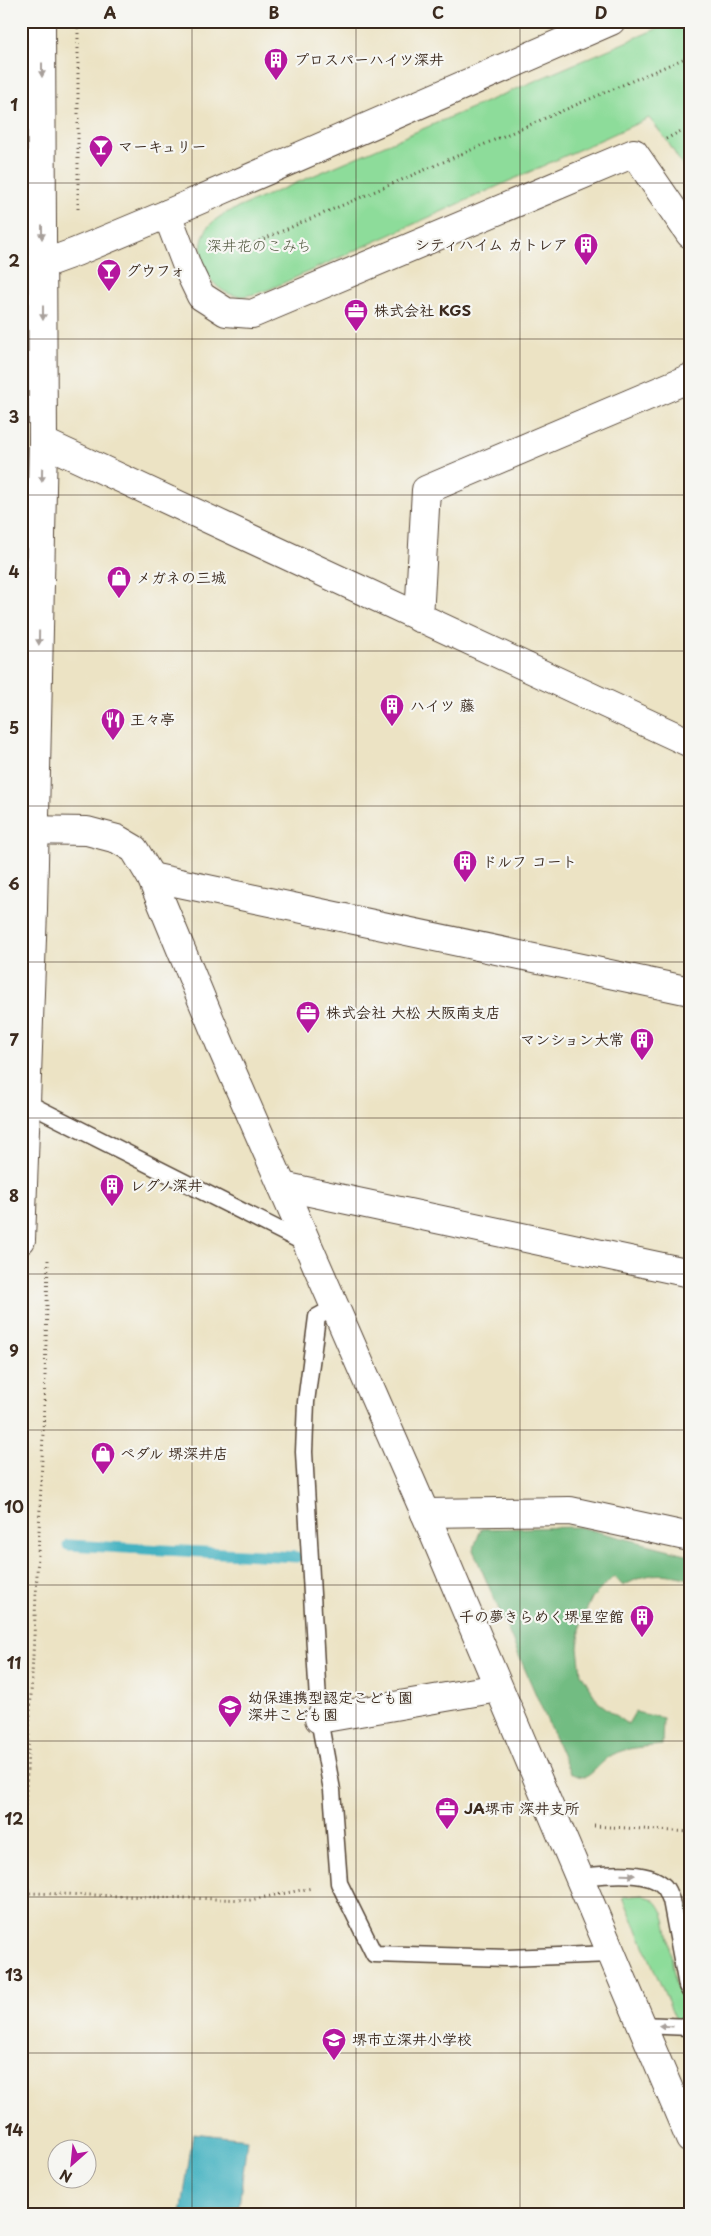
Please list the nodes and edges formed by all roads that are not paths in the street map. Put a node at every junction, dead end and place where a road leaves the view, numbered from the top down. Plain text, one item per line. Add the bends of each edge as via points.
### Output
1 (41, 21) edge
2 (608, 22) edge
3 (167, 214) junction
4 (690, 234) edge
5 (43, 264) junction
6 (690, 378) edge
7 (43, 442) junction
8 (419, 618) junction
9 (690, 743) edge
10 (28, 830) edge
11 (151, 878) junction
12 (690, 991) edge
13 (25, 1102) junction
14 (282, 1186) junction
15 (21, 1240) edge
16 (307, 1244) junction
17 (690, 1274) edge
18 (335, 1307) junction
19 (425, 1513) junction
20 (690, 1537) edge
21 (498, 1688) junction
22 (319, 1718) junction
23 (579, 1877) junction
24 (611, 1954) junction
25 (690, 1991) edge
26 (642, 2025) junction
27 (690, 2027) edge
28 (690, 2139) edge

1 -> 5 street
2 - 3 street
3 - 4 street via 201,296 226,312 252,314 634,153
3 - 5 street
5 -> 7 street
6 - 8 street via 426,490
7 - 8 street
7 -> 10 street
8 - 9 street
10 - 11 street via 87,831 117,839 134,849
10 - 13 street
11 - 12 street
11 - 14 street
13 - 15 street
13 - 16 lane
14 - 16 street
14 - 17 street
16 - 18 street
18 - 19 street
18 - 22 lane via 317,1317 306,1402 304,1452
19 - 20 street via 570,1511
19 - 21 street
21 - 22 street
21 - 23 street
22 - 24 lane via 332,1790 340,1883 374,1954 507,1958
23 - 24 street
23 -> 25 lane via 635,1876 654,1879 666,1888
24 - 26 street
27 -> 26 lane
26 - 28 street

